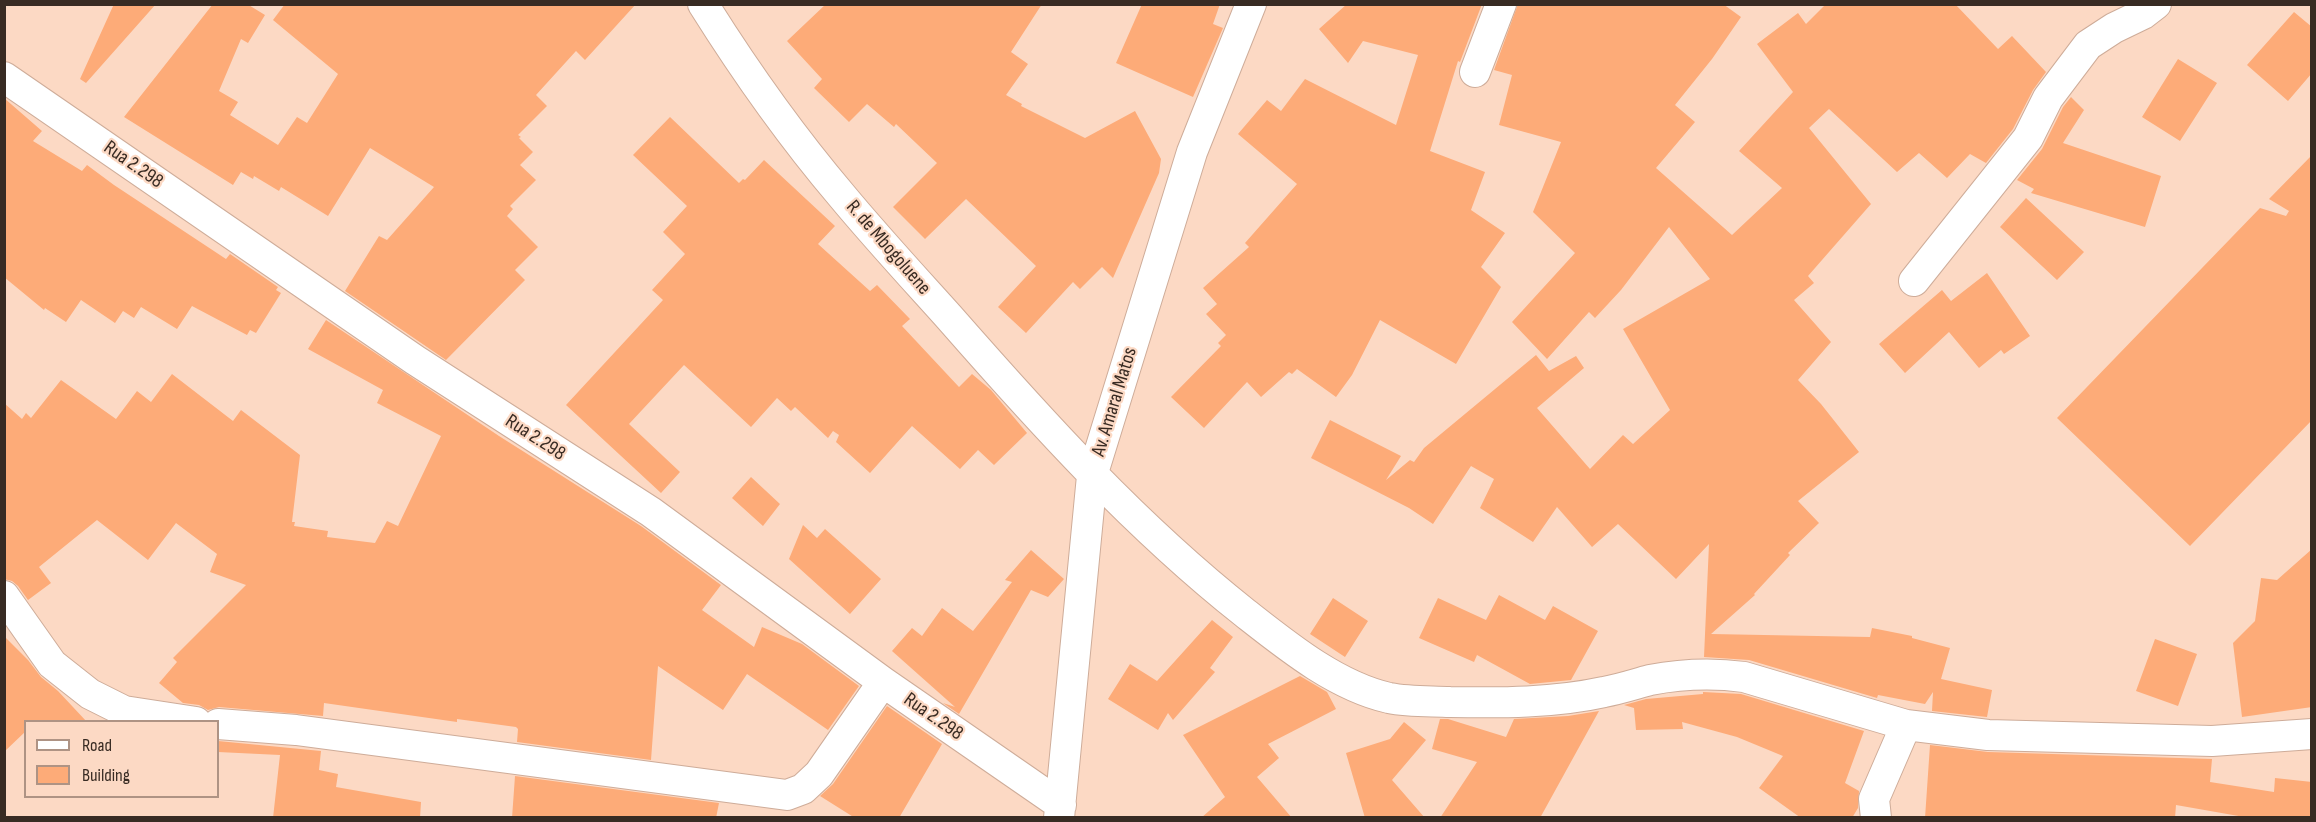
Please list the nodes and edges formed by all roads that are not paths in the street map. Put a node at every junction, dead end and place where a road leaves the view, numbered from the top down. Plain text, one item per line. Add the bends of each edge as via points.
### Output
1 (703, 4) edge
2 (1251, 4) edge
3 (1501, 4) edge
4 (2156, 4) edge
5 (1475, 72) dead end
6 (4, 77) edge
7 (1914, 281) dead end
8 (1092, 476) junction
9 (4, 596) edge
10 (883, 682) junction
11 (183, 720) edge
12 (219, 724) edge
13 (1906, 725) junction
14 (2312, 734) edge
15 (1060, 811) edge
16 (1876, 818) edge

1 - 8 street, R. de Mbogoluene via 784,123 842,196
2 - 8 street, Av. Amaral Matos via 1192,152
3 - 5 street
4 - 7 street via 2088,45 2048,98 2028,138
6 - 10 street, Rua 2.298 via 415,360 651,512
8 - 13 street, R. de Mbogoluene via 1202,579 1279,640 1371,693 1413,701 1552,700 1603,693 1651,680 1723,675 1744,677
8 - 15 street, Av. Amaral Matos
9 - 11 street via 52,664 90,694 124,711
10 - 12 street via 819,774 803,789 787,795 331,735
10 - 15 street, Rua 2.298
13 - 14 street, R. de Mbogoluene via 1988,735 2116,739 2212,741
13 - 16 street via 1874,799

